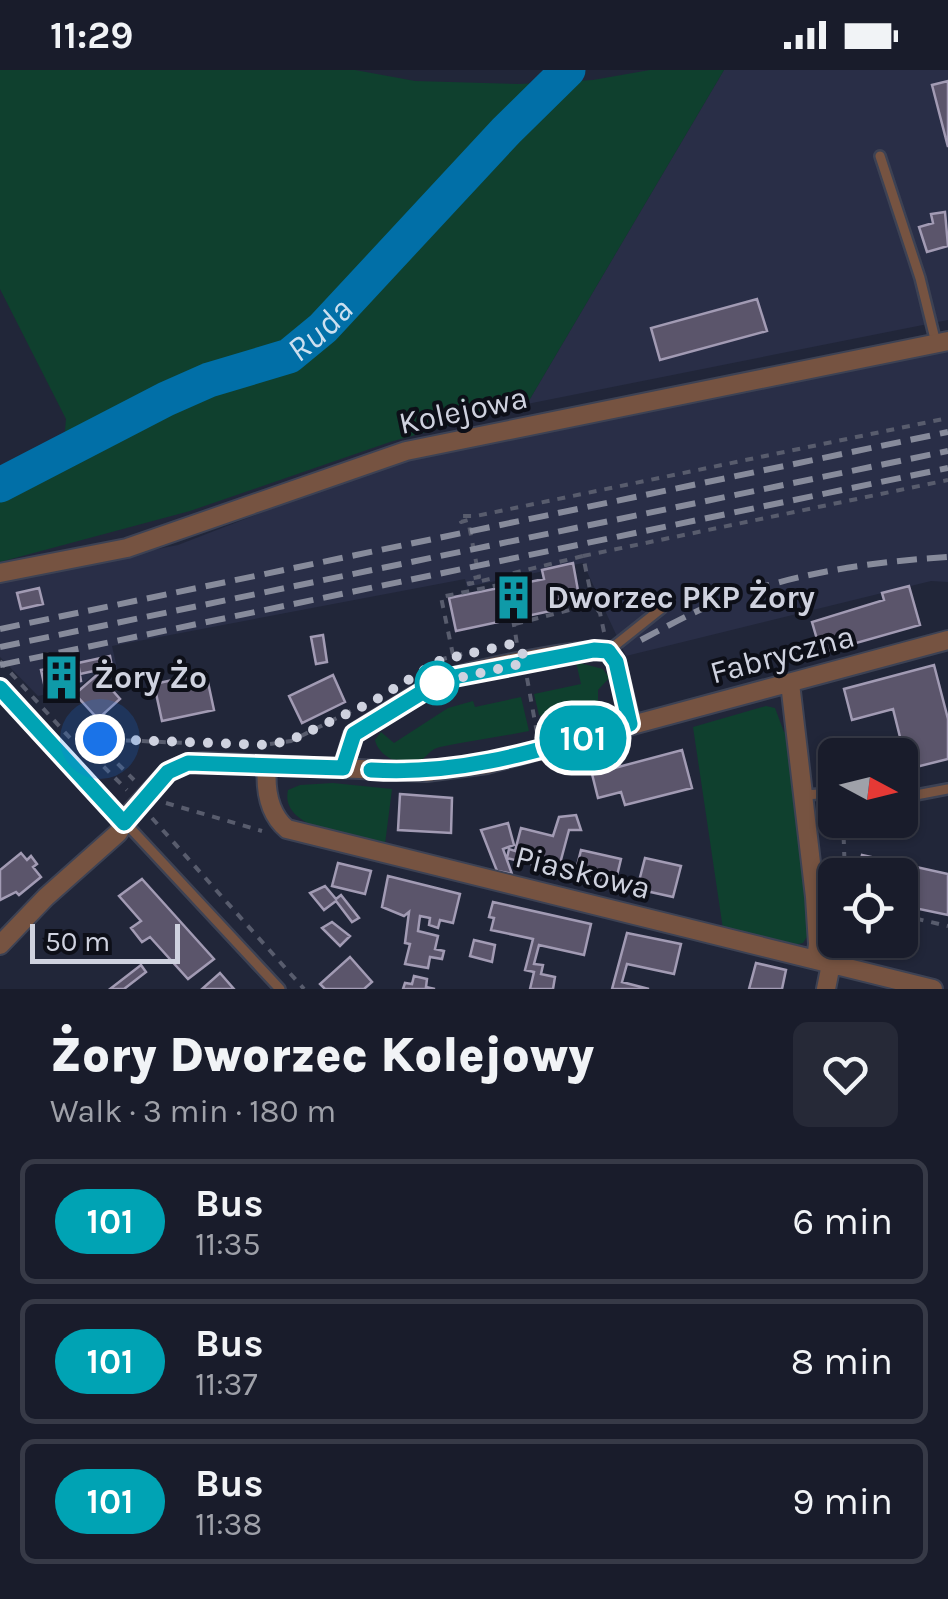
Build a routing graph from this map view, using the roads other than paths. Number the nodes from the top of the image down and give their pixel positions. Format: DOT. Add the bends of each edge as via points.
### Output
graph roads {
  1 [pos="880,156"];
  2 [pos="942,342"];
  3 [pos="0,573"];
  4 [pos="662,608"];
  5 [pos="948,640"];
  6 [pos="608,651"];
  7 [pos="790,683"];
  8 [pos="0,688"];
  9 [pos="630,724"];
  10 [pos="267,765"];
  11 [pos="343,768"];
  12 [pos="948,789"];
  13 [pos="804,795"];
  14 [pos="818,795"];
  15 [pos="918,795"];
  16 [pos="124,823"];
  17 [pos="0,945"];
  18 [pos="824,962"];
  19 [pos="280,989"];
  20 [pos="826,989"];
  21 [pos="934,989"];
  1 -- 2 [label="lane"];
  2 -- 3 [label="street, Kolejowa" via="406,451 127,548"];
  4 -- 6 [label="lane"];
  5 -- 7 [label="street, Fabryczna"];
  6 -- 9 [label="street"];
  6 -- 11 [label="street" via="517,651 434,685 354,734"];
  7 -- 9 [label="street, Fabryczna"];
  7 -- 13 [label="street"];
  8 -- 16 [label="lane"];
  9 -- 11 [label="street, Fabryczna" via="455,769"];
  10 -- 11 [label="street, Fabryczna"];
  10 -- 16 [label="street, Fabryczna" via="176,766"];
  10 -- 18 [label="street, Piaskowa" via="274,818 287,828"];
  12 -- 15 [label="lane"];
  13 -- 14 [label="lane"];
  13 -- 18 [label="street"];
  16 -- 17 [label="street, Fabryczna"];
  16 -- 19 [label="lane"];
  18 -- 20 [label="street"];
  18 -- 21 [label="street, Piaskowa"];
}
